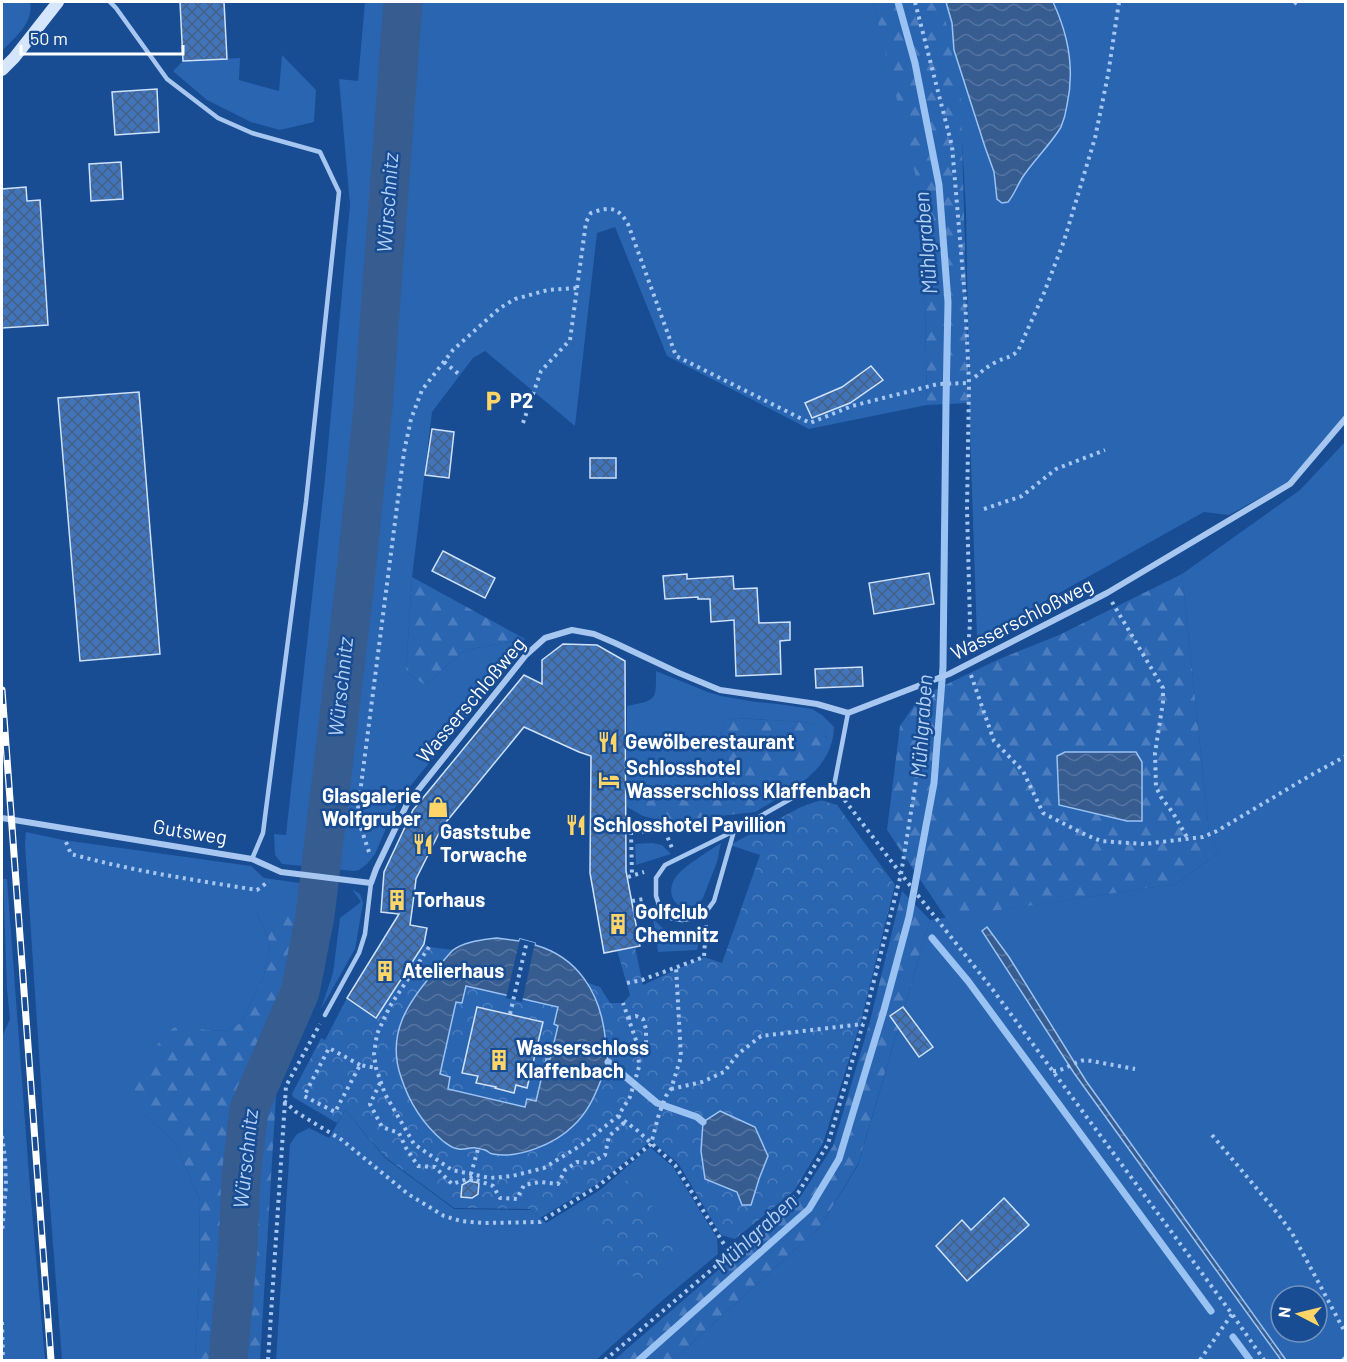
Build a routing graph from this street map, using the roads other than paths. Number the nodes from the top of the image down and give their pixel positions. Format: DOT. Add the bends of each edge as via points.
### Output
graph roads {
  1 [pos="58,2"];
  2 [pos="110,2"];
  3 [pos="2,70"];
  4 [pos="1346,418"];
  5 [pos="848,713"];
  6 [pos="2,818"];
  7 [pos="735,831"];
  8 [pos="252,859"];
  9 [pos="371,883"];
  10 [pos="325,1015"];
  1 -- 3 [label="main road"];
  2 -- 8 [label="lane" via="167,79 218,118 252,133 320,152 339,192 306,502 263,833"];
  4 -- 5 [label="street, Wasserschloßweg" via="1290,484 1107,593 949,674"];
  5 -- 7 [label="lane" via="834,786 802,792"];
  5 -- 9 [label="street, Wasserschloßweg" via="817,704 720,690 594,634 572,630 545,638 526,655 407,804"];
  6 -- 8 [label="street, Gutsweg"];
  7 -- 7 [label="lane" via="714,902 695,918 670,918 660,908 656,878 665,866"];
  8 -- 9 [label="street, Gutsweg" via="281,872"];
  9 -- 10 [label="lane" via="359,953"];
}
